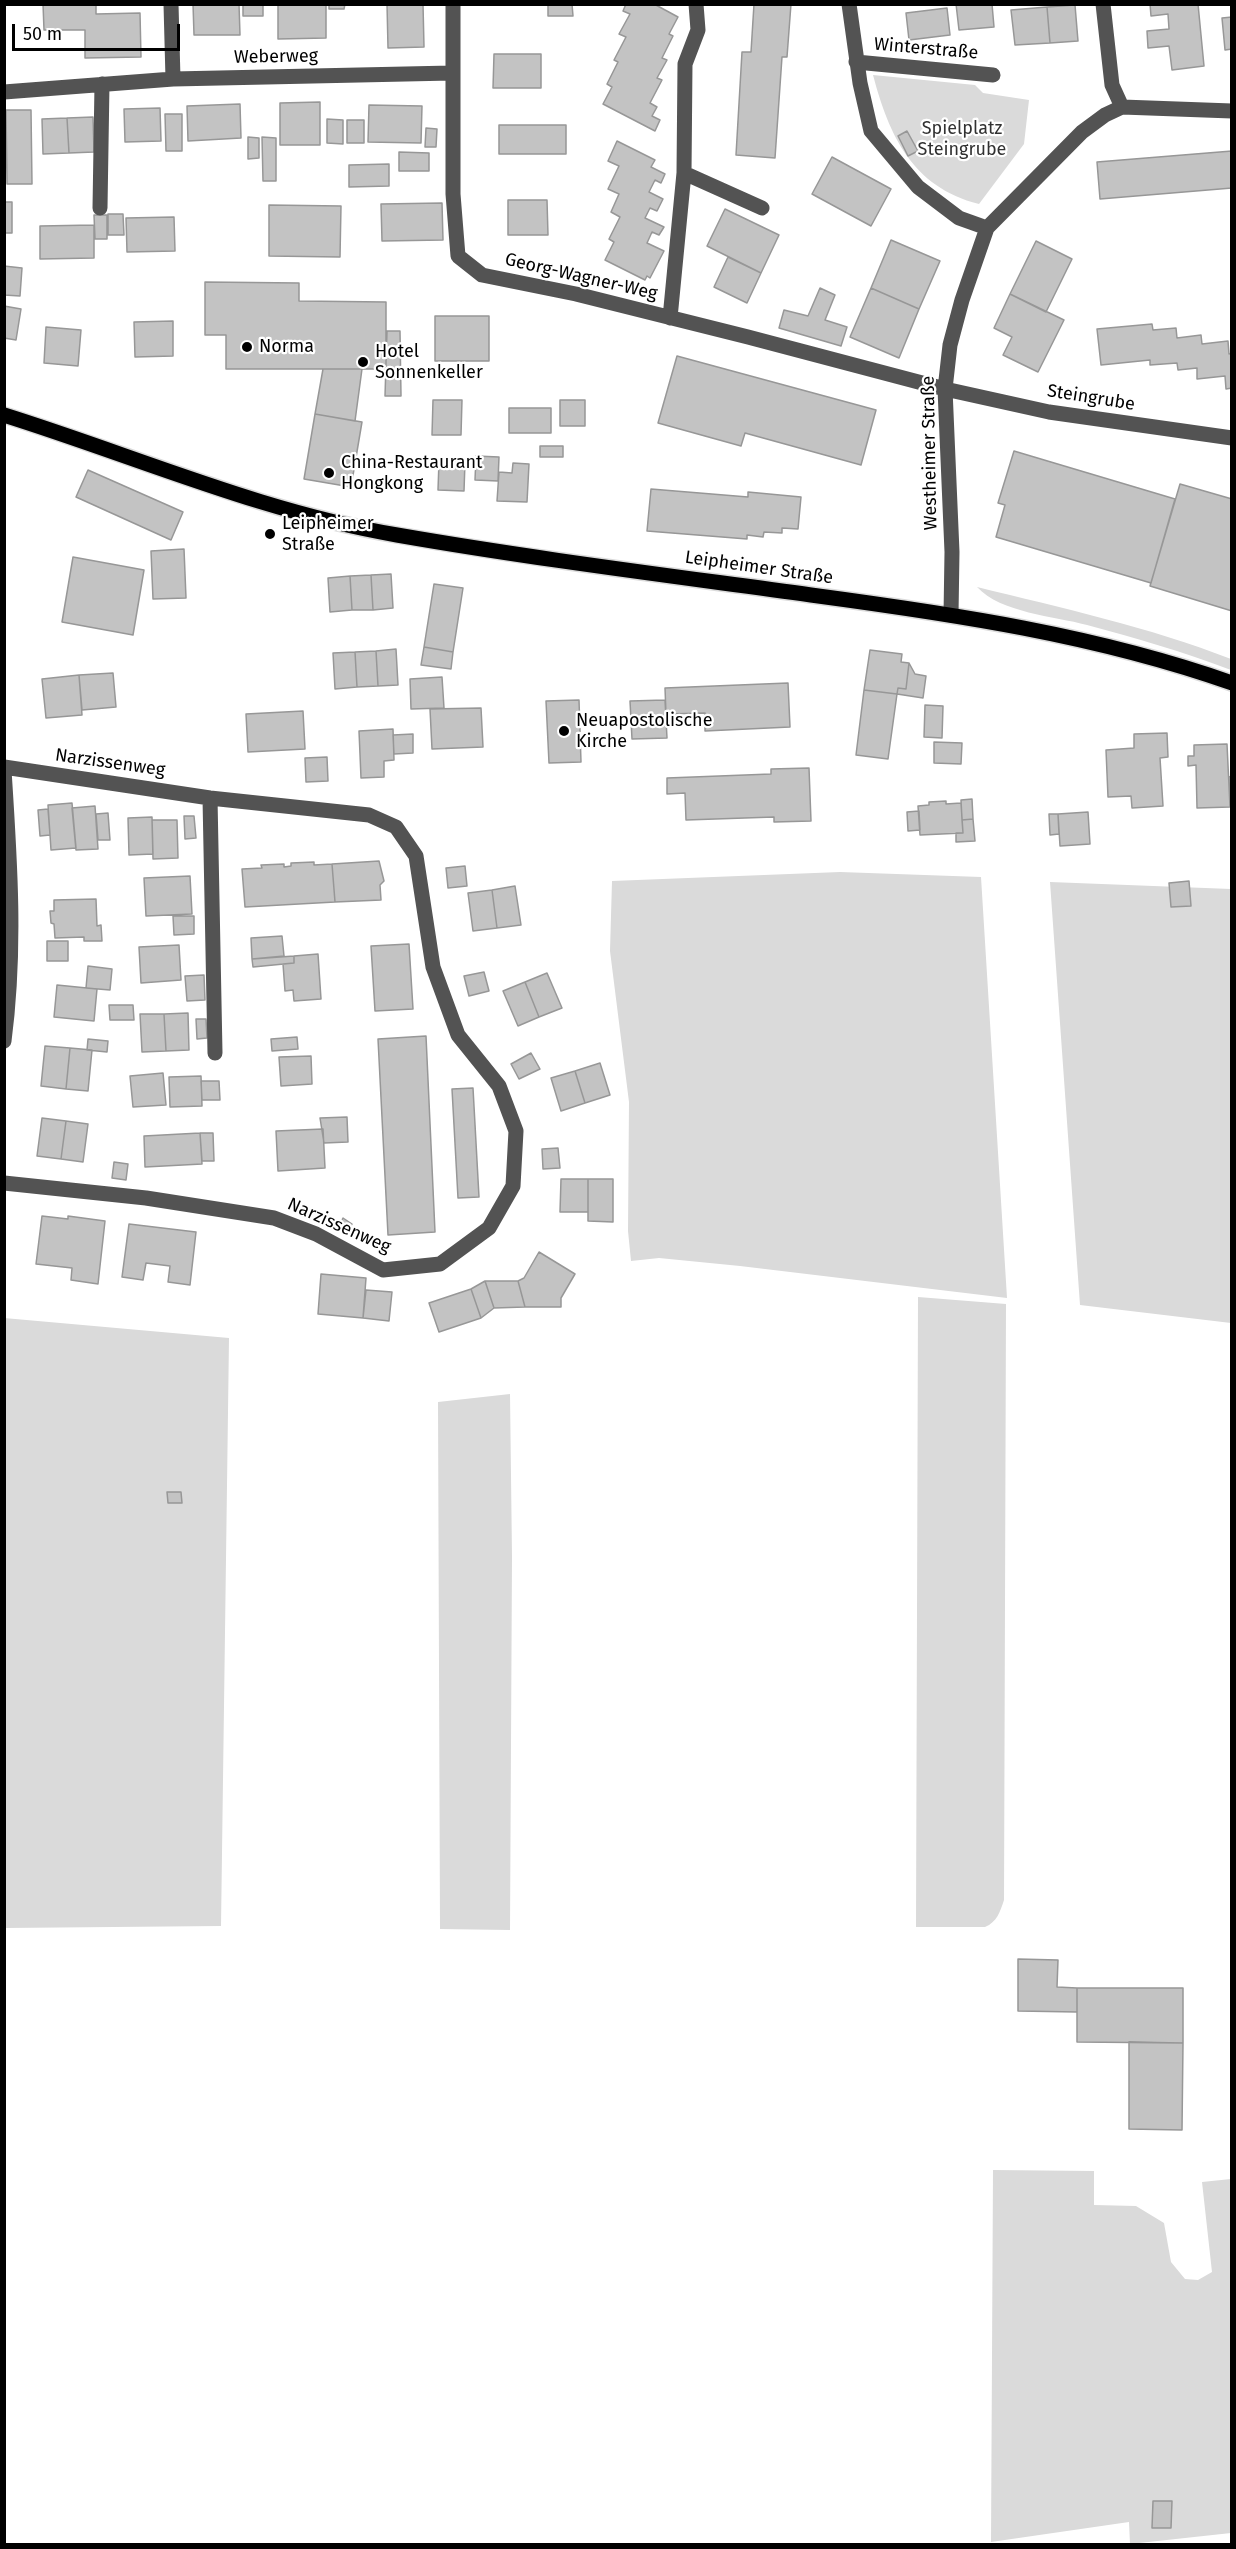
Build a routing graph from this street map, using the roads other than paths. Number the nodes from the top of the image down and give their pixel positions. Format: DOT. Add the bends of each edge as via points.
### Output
graph roads {
  1 [pos="171,4"];
  2 [pos="453,4"];
  3 [pos="696,4"];
  4 [pos="849,4"];
  5 [pos="1103,4"];
  6 [pos="856,62"];
  7 [pos="452,73"];
  8 [pos="993,75"];
  9 [pos="173,79"];
  10 [pos="102,84"];
  11 [pos="4,92"];
  12 [pos="1122,107"];
  13 [pos="1232,111"];
  14 [pos="684,173"];
  15 [pos="100,208"];
  16 [pos="762,208"];
  17 [pos="987,228"];
  18 [pos="670,318"];
  19 [pos="945,389"];
  20 [pos="4,415"];
  21 [pos="1232,438"];
  22 [pos="951,615"];
  23 [pos="1232,683"];
  24 [pos="4,769"];
  25 [pos="210,798"];
  26 [pos="4,1041"];
  27 [pos="215,1053"];
  28 [pos="4,1183"];
  1 -- 9 [label="street"];
  2 -- 7 [label="street, Georg-Wagner-Weg"];
  3 -- 14 [label="street" via="698,30 686,64"];
  4 -- 6 [label="street, Winterstraße"];
  5 -- 12 [label="street" via="1112,85"];
  6 -- 8 [label="street, Winterstraße"];
  6 -- 17 [label="street, Winterstraße" via="871,131 918,187 959,218"];
  7 -- 9 [label="street, Weberweg"];
  7 -- 18 [label="street, Georg-Wagner-Weg" via="458,256 482,275"];
  9 -- 10 [label="street, Weberweg"];
  10 -- 11 [label="street, Weberweg"];
  10 -- 15 [label="street"];
  12 -- 13 [label="street"];
  12 -- 17 [label="street, Westheimer Straße" via="1082,132"];
  14 -- 16 [label="street"];
  14 -- 18 [label="street"];
  17 -- 19 [label="street, Westheimer Straße" via="950,345"];
  18 -- 19 [label="street, Georg-Wagner-Weg"];
  19 -- 21 [label="street, Steingrube" via="1049,412"];
  19 -- 22 [label="street, Westheimer Straße"];
  20 -- 22 [label="main road, Leipheimer Straße" via="257,502 348,526"];
  22 -- 23 [label="main road, Leipheimer Straße" via="1073,637"];
  24 -- 25 [label="street, Narzissenweg"];
  24 -- 26 [label="street" via="12,909 12,974"];
  25 -- 27 [label="street"];
  25 -- 28 [label="street, Narzissenweg" via="369,814 396,826 416,856 433,967 458,1035 499,1086 516,1131 513,1186 489,1228 440,1264 383,1270 318,1235 274,1218 146,1197"];
}
